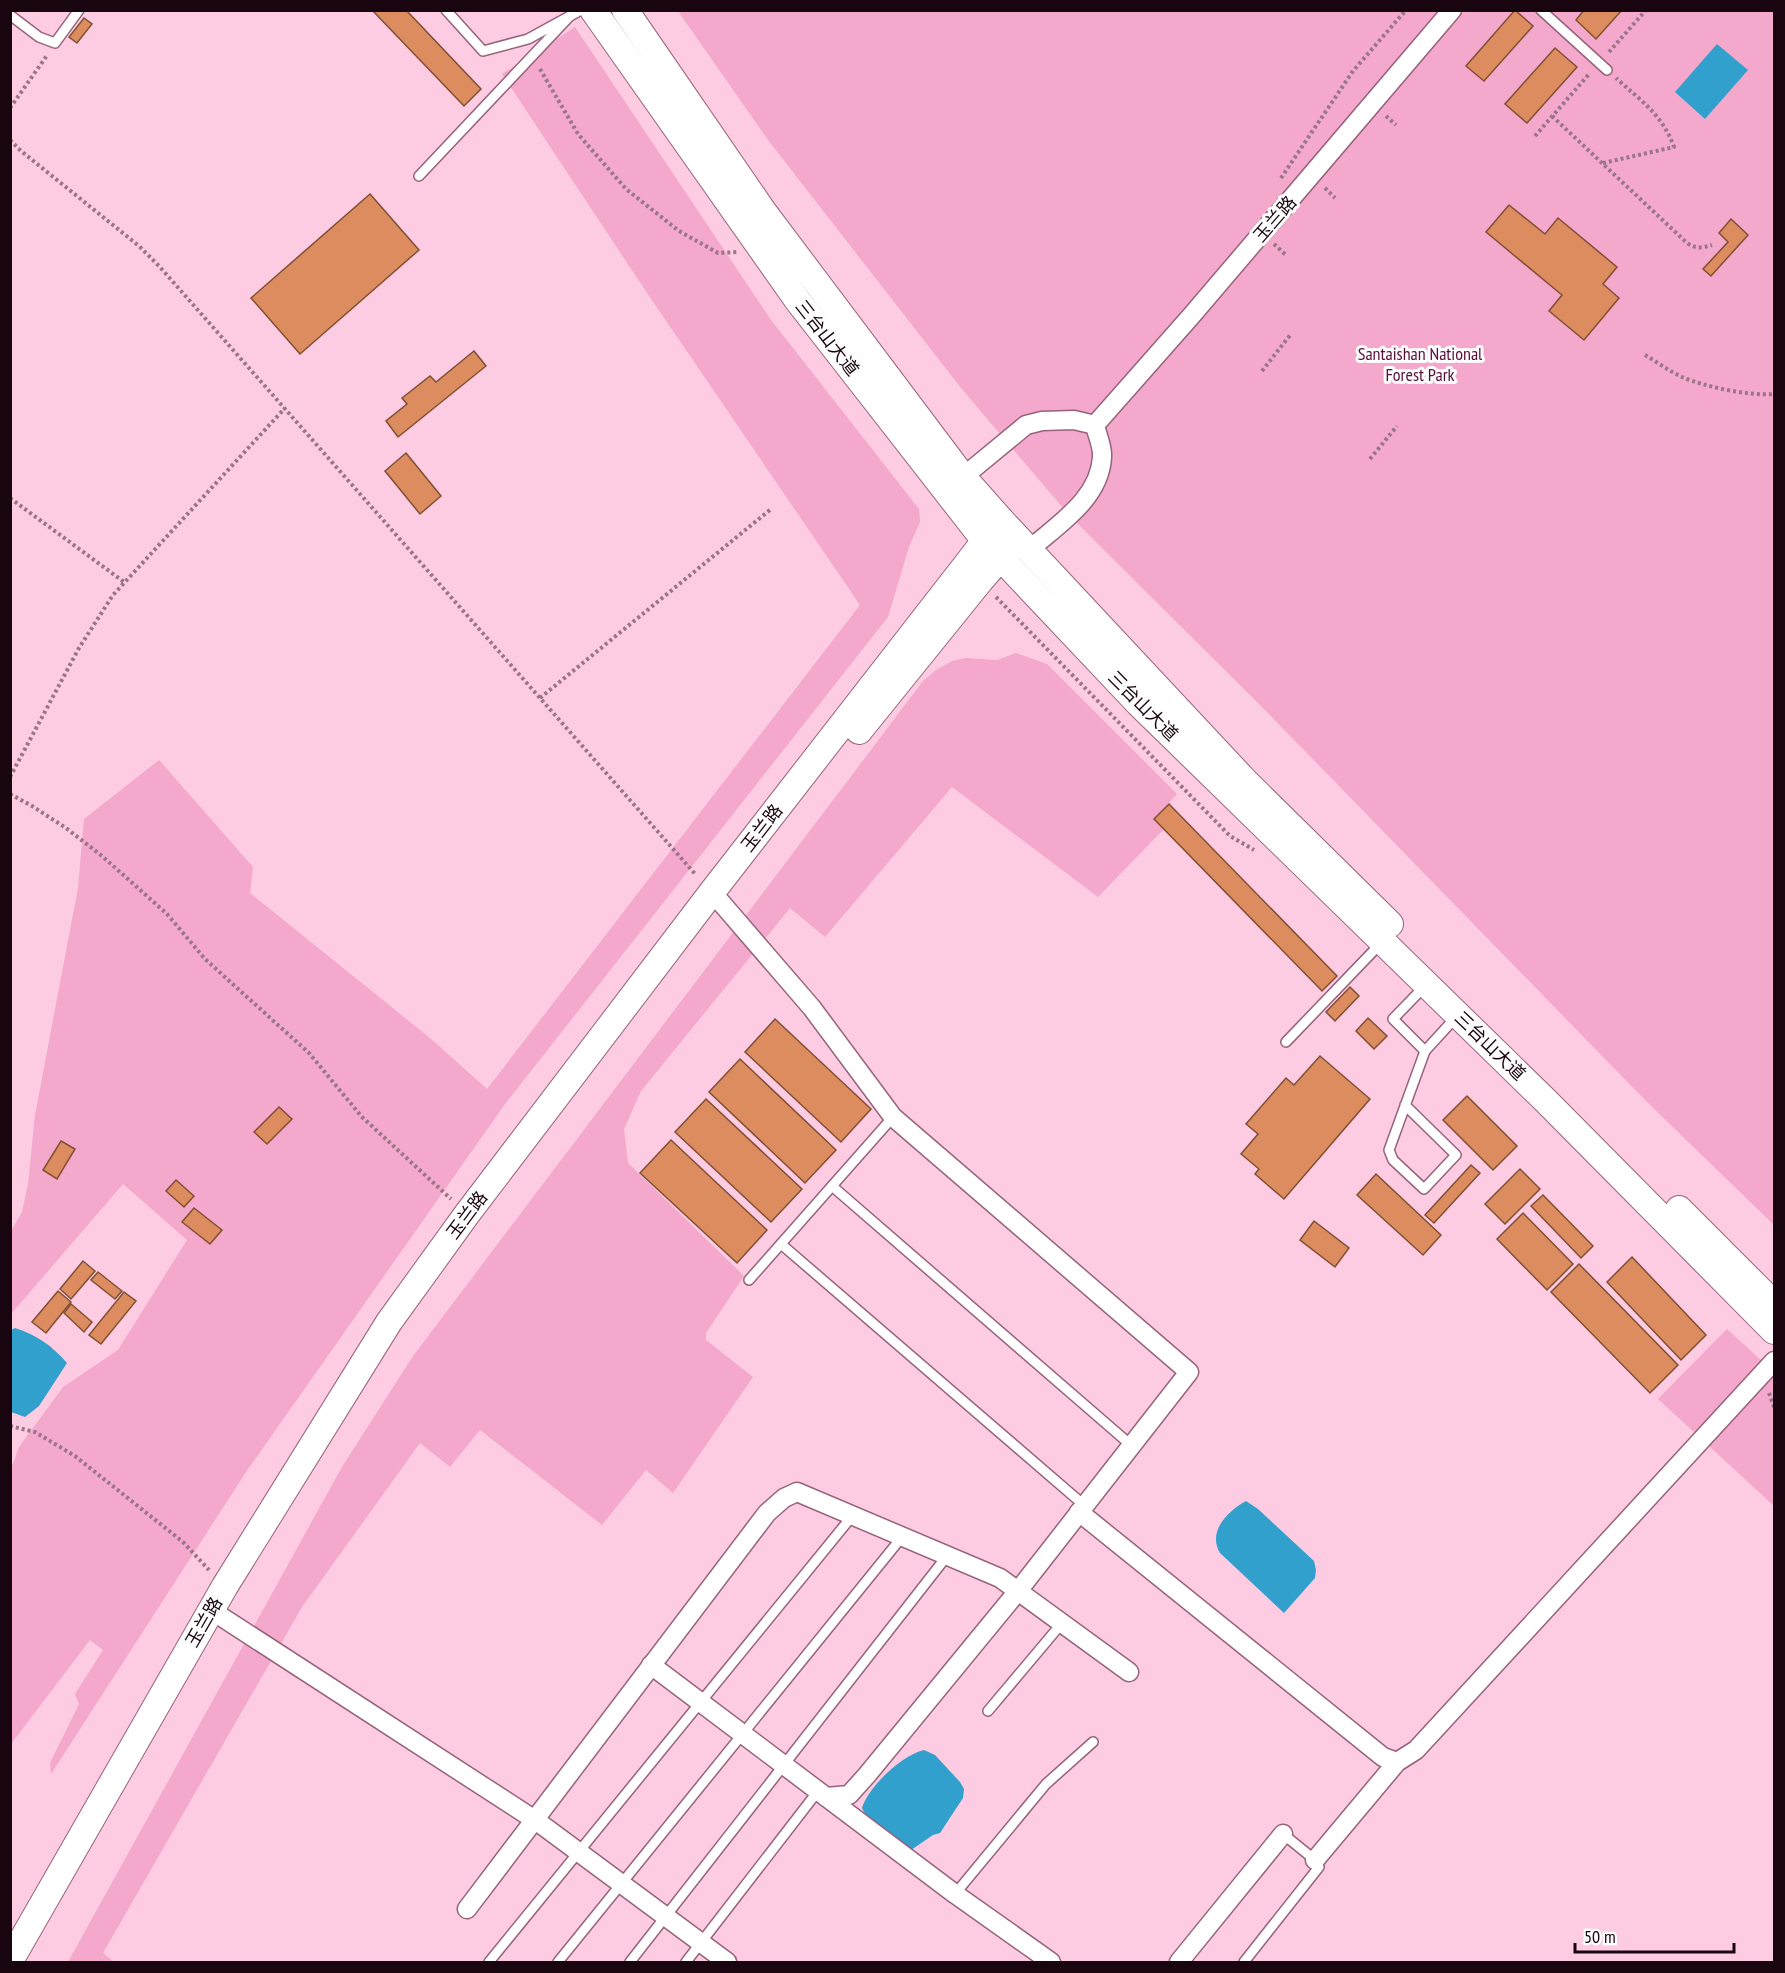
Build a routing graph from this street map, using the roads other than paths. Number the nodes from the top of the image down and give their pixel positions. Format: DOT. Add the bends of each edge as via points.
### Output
graph roads {
  1 [pos="79,10"];
  2 [pos="446,10"];
  3 [pos="582,10"];
  4 [pos="625,10"];
  5 [pos="1452,10"];
  6 [pos="1541,10"];
  7 [pos="581,14"];
  8 [pos="10,15"];
  9 [pos="1607,70"];
  10 [pos="419,176"];
  11 [pos="1095,425"];
  12 [pos="963,477"];
  13 [pos="1001,520"];
  14 [pos="1025,546"];
  15 [pos="993,549"];
  16 [pos="717,898"];
  17 [pos="1388,934"];
  18 [pos="1427,984"];
  19 [pos="1458,1015"];
  20 [pos="1286,1042"];
  21 [pos="1425,1051"];
  22 [pos="1405,1105"];
  23 [pos="893,1117"];
  24 [pos="832,1186"];
  25 [pos="781,1244"];
  26 [pos="750,1280"];
  27 [pos="1774,1304"];
  28 [pos="1774,1331"];
  29 [pos="1774,1361"];
  30 [pos="1132,1446"];
  31 [pos="1082,1509"];
  32 [pos="853,1515"];
  33 [pos="902,1537"];
  34 [pos="947,1556"];
  35 [pos="1018,1591"];
  36 [pos="217,1614"];
  37 [pos="1062,1623"];
  38 [pos="651,1665"];
  39 [pos="1129,1672"];
  40 [pos="700,1702"];
  41 [pos="988,1712"];
  42 [pos="743,1734"];
  43 [pos="1093,1742"];
  44 [pos="1397,1761"];
  45 [pos="784,1765"];
  46 [pos="822,1794"];
  47 [pos="535,1820"];
  48 [pos="1283,1834"];
  49 [pos="579,1852"];
  50 [pos="1316,1860"];
  51 [pos="622,1884"];
  52 [pos="955,1894"];
  53 [pos="467,1909"];
  54 [pos="666,1916"];
  55 [pos="701,1943"];
  56 [pos="10,1961"];
  57 [pos="28,1962"];
  58 [pos="489,1962"];
  59 [pos="558,1962"];
  60 [pos="630,1962"];
  61 [pos="686,1962"];
  62 [pos="728,1962"];
  63 [pos="1051,1962"];
  64 [pos="1179,1962"];
  65 [pos="1244,1962"];
  1 -- 8 [label="lane" via="55,43 39,37"];
  2 -- 7 [label="lane" via="483,51 528,39"];
  3 -- 7 [label="lane"];
  4 -- 12 [label="main road, 三台山大道" via="763,211"];
  5 -- 11 [label="street, 玉兰路"];
  6 -- 9 [label="lane"];
  7 -- 10 [label="lane"];
  7 -- 15 [label="main road, 三台山大道" via="798,301"];
  11 -- 12 [label="street" via="1074,420 1026,425"];
  11 -- 14 [label="street, 玉兰路" via="1103,456 1097,478 1083,503"];
  12 -- 13 [label="main road, 三台山大道"];
  13 -- 14 [label="main road, 三台山大道"];
  13 -- 15 [label="main road, 玉兰路"];
  14 -- 15 [label="main road, 玉兰路"];
  14 -- 17 [label="main road, 三台山大道"];
  15 -- 16 [label="main road, 玉兰路"];
  15 -- 17 [label="main road, 三台山大道" via="1139,704"];
  16 -- 23 [label="street" via="812,1008"];
  16 -- 36 [label="main road, 玉兰路" via="427,1295"];
  16 -- 36 [label="main road, 玉兰路" via="467,1214 396,1312 225,1586"];
  17 -- 18 [label="main road, 三台山大道"];
  17 -- 20 [label="lane"];
  17 -- 27 [label="main road, 三台山大道"];
  18 -- 19 [label="main road, 三台山大道"];
  18 -- 21 [label="lane" via="1393,1019"];
  19 -- 21 [label="lane"];
  19 -- 28 [label="main road, 三台山大道"];
  21 -- 22 [label="lane"];
  22 -- 22 [label="lane" via="1389,1150 1393,1160 1424,1190 1456,1155"];
  23 -- 24 [label="lane"];
  23 -- 30 [label="street" via="1189,1372"];
  24 -- 25 [label="lane"];
  24 -- 30 [label="lane"];
  25 -- 26 [label="lane"];
  25 -- 31 [label="lane"];
  29 -- 44 [label="street" via="1416,1750"];
  30 -- 31 [label="street"];
  31 -- 35 [label="street"];
  31 -- 44 [label="street" via="1383,1757"];
  32 -- 33 [label="street"];
  32 -- 38 [label="street" via="797,1492 784,1498 766,1513"];
  32 -- 40 [label="lane"];
  33 -- 34 [label="street"];
  33 -- 42 [label="lane"];
  34 -- 35 [label="street" via="1000,1578"];
  34 -- 45 [label="lane"];
  35 -- 37 [label="street"];
  35 -- 46 [label="street" via="849,1795"];
  36 -- 47 [label="street"];
  36 -- 56 [label="main road, 玉兰路"];
  36 -- 57 [label="main road, 玉兰路"];
  37 -- 39 [label="street"];
  37 -- 41 [label="lane"];
  38 -- 40 [label="street"];
  38 -- 47 [label="street"];
  40 -- 42 [label="street"];
  40 -- 49 [label="lane"];
  42 -- 45 [label="street"];
  42 -- 51 [label="lane"];
  43 -- 52 [label="lane" via="1046,1784"];
  44 -- 50 [label="street"];
  45 -- 46 [label="street"];
  45 -- 54 [label="lane"];
  46 -- 52 [label="street"];
  46 -- 55 [label="lane"];
  47 -- 49 [label="street"];
  47 -- 53 [label="street"];
  48 -- 50 [label="lane"];
  48 -- 64 [label="street"];
  49 -- 51 [label="street"];
  49 -- 58 [label="lane"];
  50 -- 65 [label="lane" via="1318,1867"];
  51 -- 54 [label="street"];
  51 -- 59 [label="lane"];
  52 -- 63 [label="street"];
  54 -- 55 [label="street"];
  54 -- 60 [label="lane"];
  55 -- 61 [label="lane"];
  55 -- 62 [label="street"];
}
